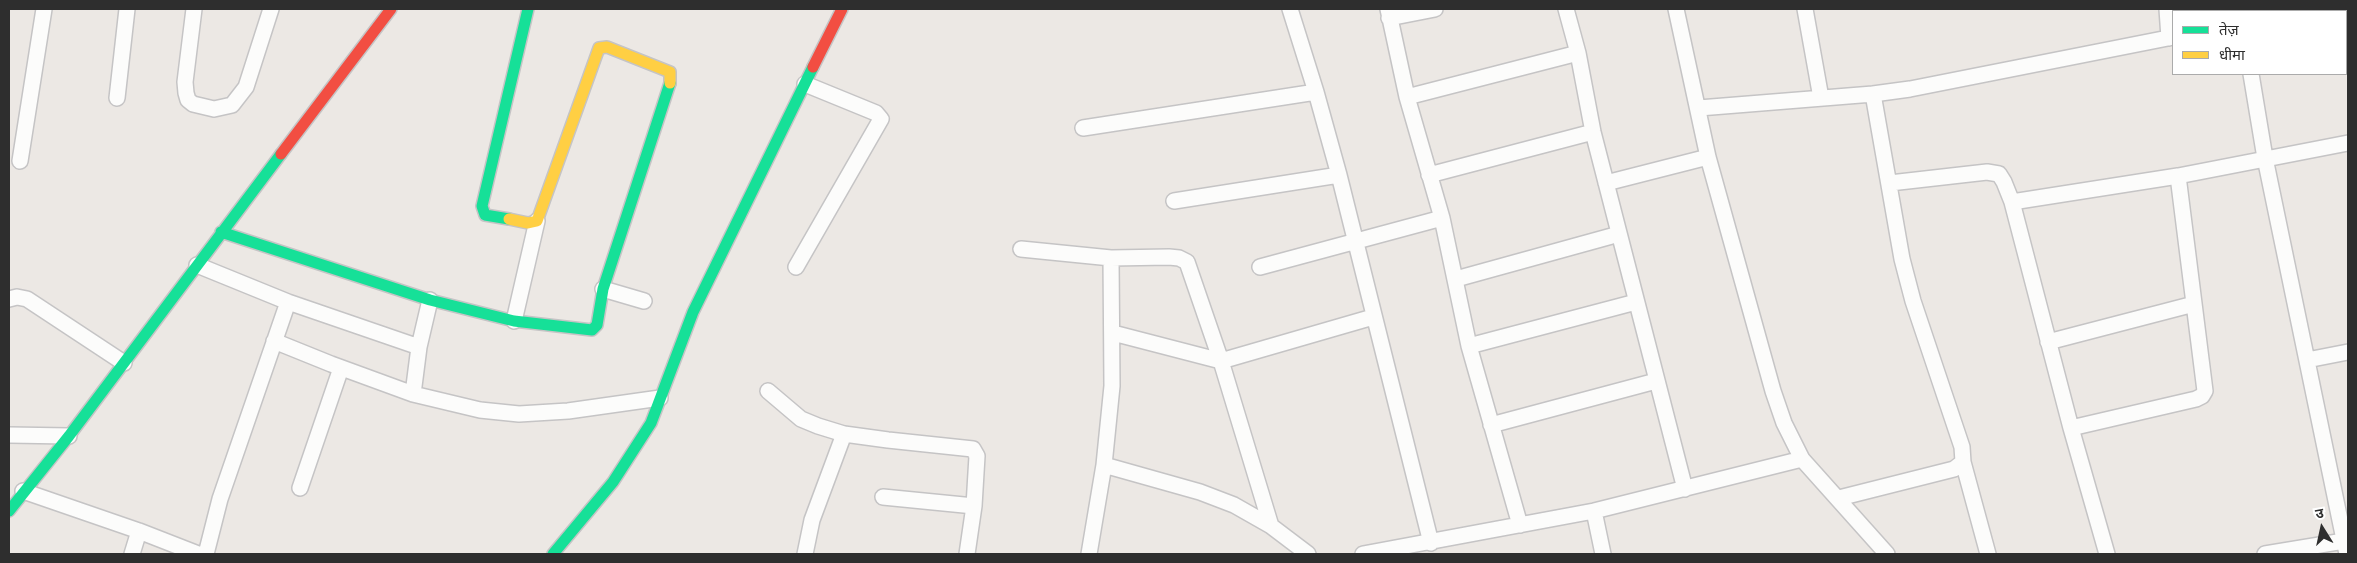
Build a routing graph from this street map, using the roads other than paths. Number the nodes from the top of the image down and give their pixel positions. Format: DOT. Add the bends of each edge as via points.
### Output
graph roads {
  1 [pos="44,9"];
  2 [pos="127,9"];
  3 [pos="194,9"];
  4 [pos="271,9"];
  5 [pos="391,9"];
  6 [pos="528,9"];
  7 [pos="842,9"];
  8 [pos="1290,9"];
  9 [pos="1435,9"];
  10 [pos="1566,9"];
  11 [pos="1676,9"];
  12 [pos="1805,9"];
  13 [pos="2167,9"];
  14 [pos="1388,13"];
  15 [pos="2171,38"];
  16 [pos="1578,53"];
  17 [pos="2251,75"];
  18 [pos="805,84"];
  19 [pos="1316,92"];
  20 [pos="1873,94"];
  21 [pos="1408,97"];
  22 [pos="117,98"];
  23 [pos="1821,98"];
  24 [pos="1699,108"];
  25 [pos="1083,128"];
  26 [pos="1593,132"];
  27 [pos="2348,143"];
  28 [pos="1708,157"];
  29 [pos="2265,158"];
  30 [pos="20,161"];
  31 [pos="1338,175"];
  32 [pos="1429,175"];
  33 [pos="2178,176"];
  34 [pos="1606,183"];
  35 [pos="1890,183"];
  36 [pos="1174,201"];
  37 [pos="2012,202"];
  38 [pos="1442,218"];
  39 [pos="537,221"];
  40 [pos="222,232"];
  41 [pos="1620,234"];
  42 [pos="1355,241"];
  43 [pos="1021,249"];
  44 [pos="1111,258"];
  45 [pos="197,265"];
  46 [pos="796,267"];
  47 [pos="1260,267"];
  48 [pos="1456,279"];
  49 [pos="604,289"];
  50 [pos="9,299"];
  51 [pos="430,300"];
  52 [pos="644,301"];
  53 [pos="288,302"];
  54 [pos="1636,302"];
  55 [pos="2194,304"];
  56 [pos="1373,317"];
  57 [pos="514,321"];
  58 [pos="1113,332"];
  59 [pos="274,340"];
  60 [pos="2048,342"];
  61 [pos="1469,346"];
  62 [pos="419,347"];
  63 [pos="2348,352"];
  64 [pos="2306,360"];
  65 [pos="1220,361"];
  66 [pos="124,363"];
  67 [pos="341,368"];
  68 [pos="1656,381"];
  69 [pos="768,391"];
  70 [pos="413,394"];
  71 [pos="660,398"];
  72 [pos="1491,424"];
  73 [pos="2070,428"];
  74 [pos="9,434"];
  75 [pos="844,434"];
  76 [pos="69,436"];
  77 [pos="1802,459"];
  78 [pos="1963,462"];
  79 [pos="1104,465"];
  80 [pos="300,488"];
  81 [pos="1685,489"];
  82 [pos="23,491"];
  83 [pos="883,497"];
  84 [pos="1839,498"];
  85 [pos="974,506"];
  86 [pos="9,510"];
  87 [pos="1594,511"];
  88 [pos="1520,525"];
  89 [pos="1271,526"];
  90 [pos="139,531"];
  91 [pos="1431,543"];
  92 [pos="2346,548"];
  93 [pos="132,554"];
  94 [pos="198,554"];
  95 [pos="206,554"];
  96 [pos="553,554"];
  97 [pos="805,554"];
  98 [pos="967,554"];
  99 [pos="1089,554"];
  100 [pos="1308,554"];
  101 [pos="1363,554"];
  102 [pos="1603,554"];
  103 [pos="1887,554"];
  104 [pos="1988,554"];
  105 [pos="2107,554"];
  106 [pos="2265,554"];
  1 -- 30 [label="street"];
  2 -- 22 [label="street"];
  3 -- 4 [label="street" via="186,93 193,104 214,109 232,105 246,87"];
  5 -- 40 [label="street"];
  6 -- 39 [label="street" via="482,212 490,217 528,223"];
  7 -- 18 [label="street"];
  8 -- 19 [label="street"];
  9 -- 14 [label="street"];
  10 -- 16 [label="street"];
  11 -- 24 [label="street"];
  12 -- 23 [label="street"];
  13 -- 15 [label="street"];
  14 -- 21 [label="street"];
  15 -- 20 [label="street"];
  16 -- 21 [label="street"];
  16 -- 26 [label="street"];
  17 -- 29 [label="street"];
  18 -- 46 [label="street" via="876,113 881,119"];
  18 -- 71 [label="street" via="693,312"];
  19 -- 25 [label="street"];
  19 -- 31 [label="street"];
  20 -- 23 [label="street"];
  20 -- 35 [label="street"];
  21 -- 32 [label="street"];
  23 -- 24 [label="street"];
  24 -- 28 [label="street"];
  26 -- 32 [label="street"];
  26 -- 34 [label="street"];
  27 -- 29 [label="street"];
  28 -- 34 [label="street"];
  28 -- 77 [label="street" via="1773,391"];
  29 -- 33 [label="street"];
  29 -- 64 [label="street"];
  31 -- 36 [label="street"];
  31 -- 42 [label="street"];
  32 -- 38 [label="street"];
  33 -- 37 [label="street"];
  33 -- 55 [label="street"];
  34 -- 41 [label="street"];
  35 -- 37 [label="street" via="1994,172 2004,182"];
  35 -- 78 [label="street" via="1902,259 1913,302 1962,447"];
  37 -- 60 [label="street"];
  38 -- 42 [label="street"];
  38 -- 48 [label="street"];
  39 -- 49 [label="street" via="600,48 607,47 669,70 671,80"];
  39 -- 57 [label="street"];
  40 -- 45 [label="street"];
  40 -- 51 [label="street"];
  41 -- 48 [label="street"];
  41 -- 54 [label="street"];
  42 -- 47 [label="street"];
  42 -- 56 [label="street"];
  43 -- 44 [label="street"];
  44 -- 58 [label="street"];
  44 -- 65 [label="street" via="1169,257 1187,262"];
  45 -- 53 [label="street"];
  45 -- 66 [label="street"];
  48 -- 61 [label="street"];
  49 -- 52 [label="street"];
  49 -- 57 [label="street" via="597,325 592,330"];
  50 -- 66 [label="street" via="27,300"];
  51 -- 57 [label="street"];
  51 -- 62 [label="street"];
  53 -- 59 [label="street"];
  53 -- 62 [label="street"];
  54 -- 61 [label="street"];
  54 -- 68 [label="street"];
  55 -- 60 [label="street"];
  55 -- 73 [label="street" via="2205,383 2202,396"];
  56 -- 65 [label="street"];
  56 -- 91 [label="street"];
  58 -- 65 [label="street"];
  58 -- 79 [label="street" via="1112,386"];
  59 -- 67 [label="street"];
  59 -- 95 [label="street" via="220,499"];
  60 -- 73 [label="street"];
  61 -- 72 [label="street"];
  62 -- 70 [label="street"];
  63 -- 64 [label="street"];
  64 -- 92 [label="street"];
  65 -- 89 [label="street"];
  66 -- 76 [label="street"];
  67 -- 70 [label="street"];
  67 -- 80 [label="street"];
  68 -- 72 [label="street"];
  68 -- 81 [label="street"];
  69 -- 75 [label="street" via="801,419"];
  70 -- 71 [label="street" via="480,410 519,414 568,411"];
  71 -- 96 [label="street" via="651,423 613,482"];
  72 -- 88 [label="street"];
  73 -- 105 [label="street"];
  74 -- 76 [label="street"];
  75 -- 85 [label="street" via="974,449 977,456"];
  75 -- 97 [label="street" via="812,520"];
  76 -- 82 [label="street"];
  77 -- 81 [label="street"];
  77 -- 84 [label="street"];
  78 -- 84 [label="street" via="1954,469"];
  78 -- 104 [label="street"];
  79 -- 89 [label="street" via="1200,492 1234,505"];
  79 -- 99 [label="street"];
  81 -- 87 [label="street"];
  82 -- 86 [label="street"];
  82 -- 90 [label="street"];
  83 -- 85 [label="street"];
  84 -- 103 [label="street"];
  85 -- 98 [label="street"];
  87 -- 88 [label="street"];
  87 -- 102 [label="street"];
  88 -- 91 [label="street"];
  89 -- 100 [label="street"];
  90 -- 93 [label="street"];
  90 -- 94 [label="street"];
  91 -- 101 [label="street"];
  92 -- 106 [label="street"];
}
